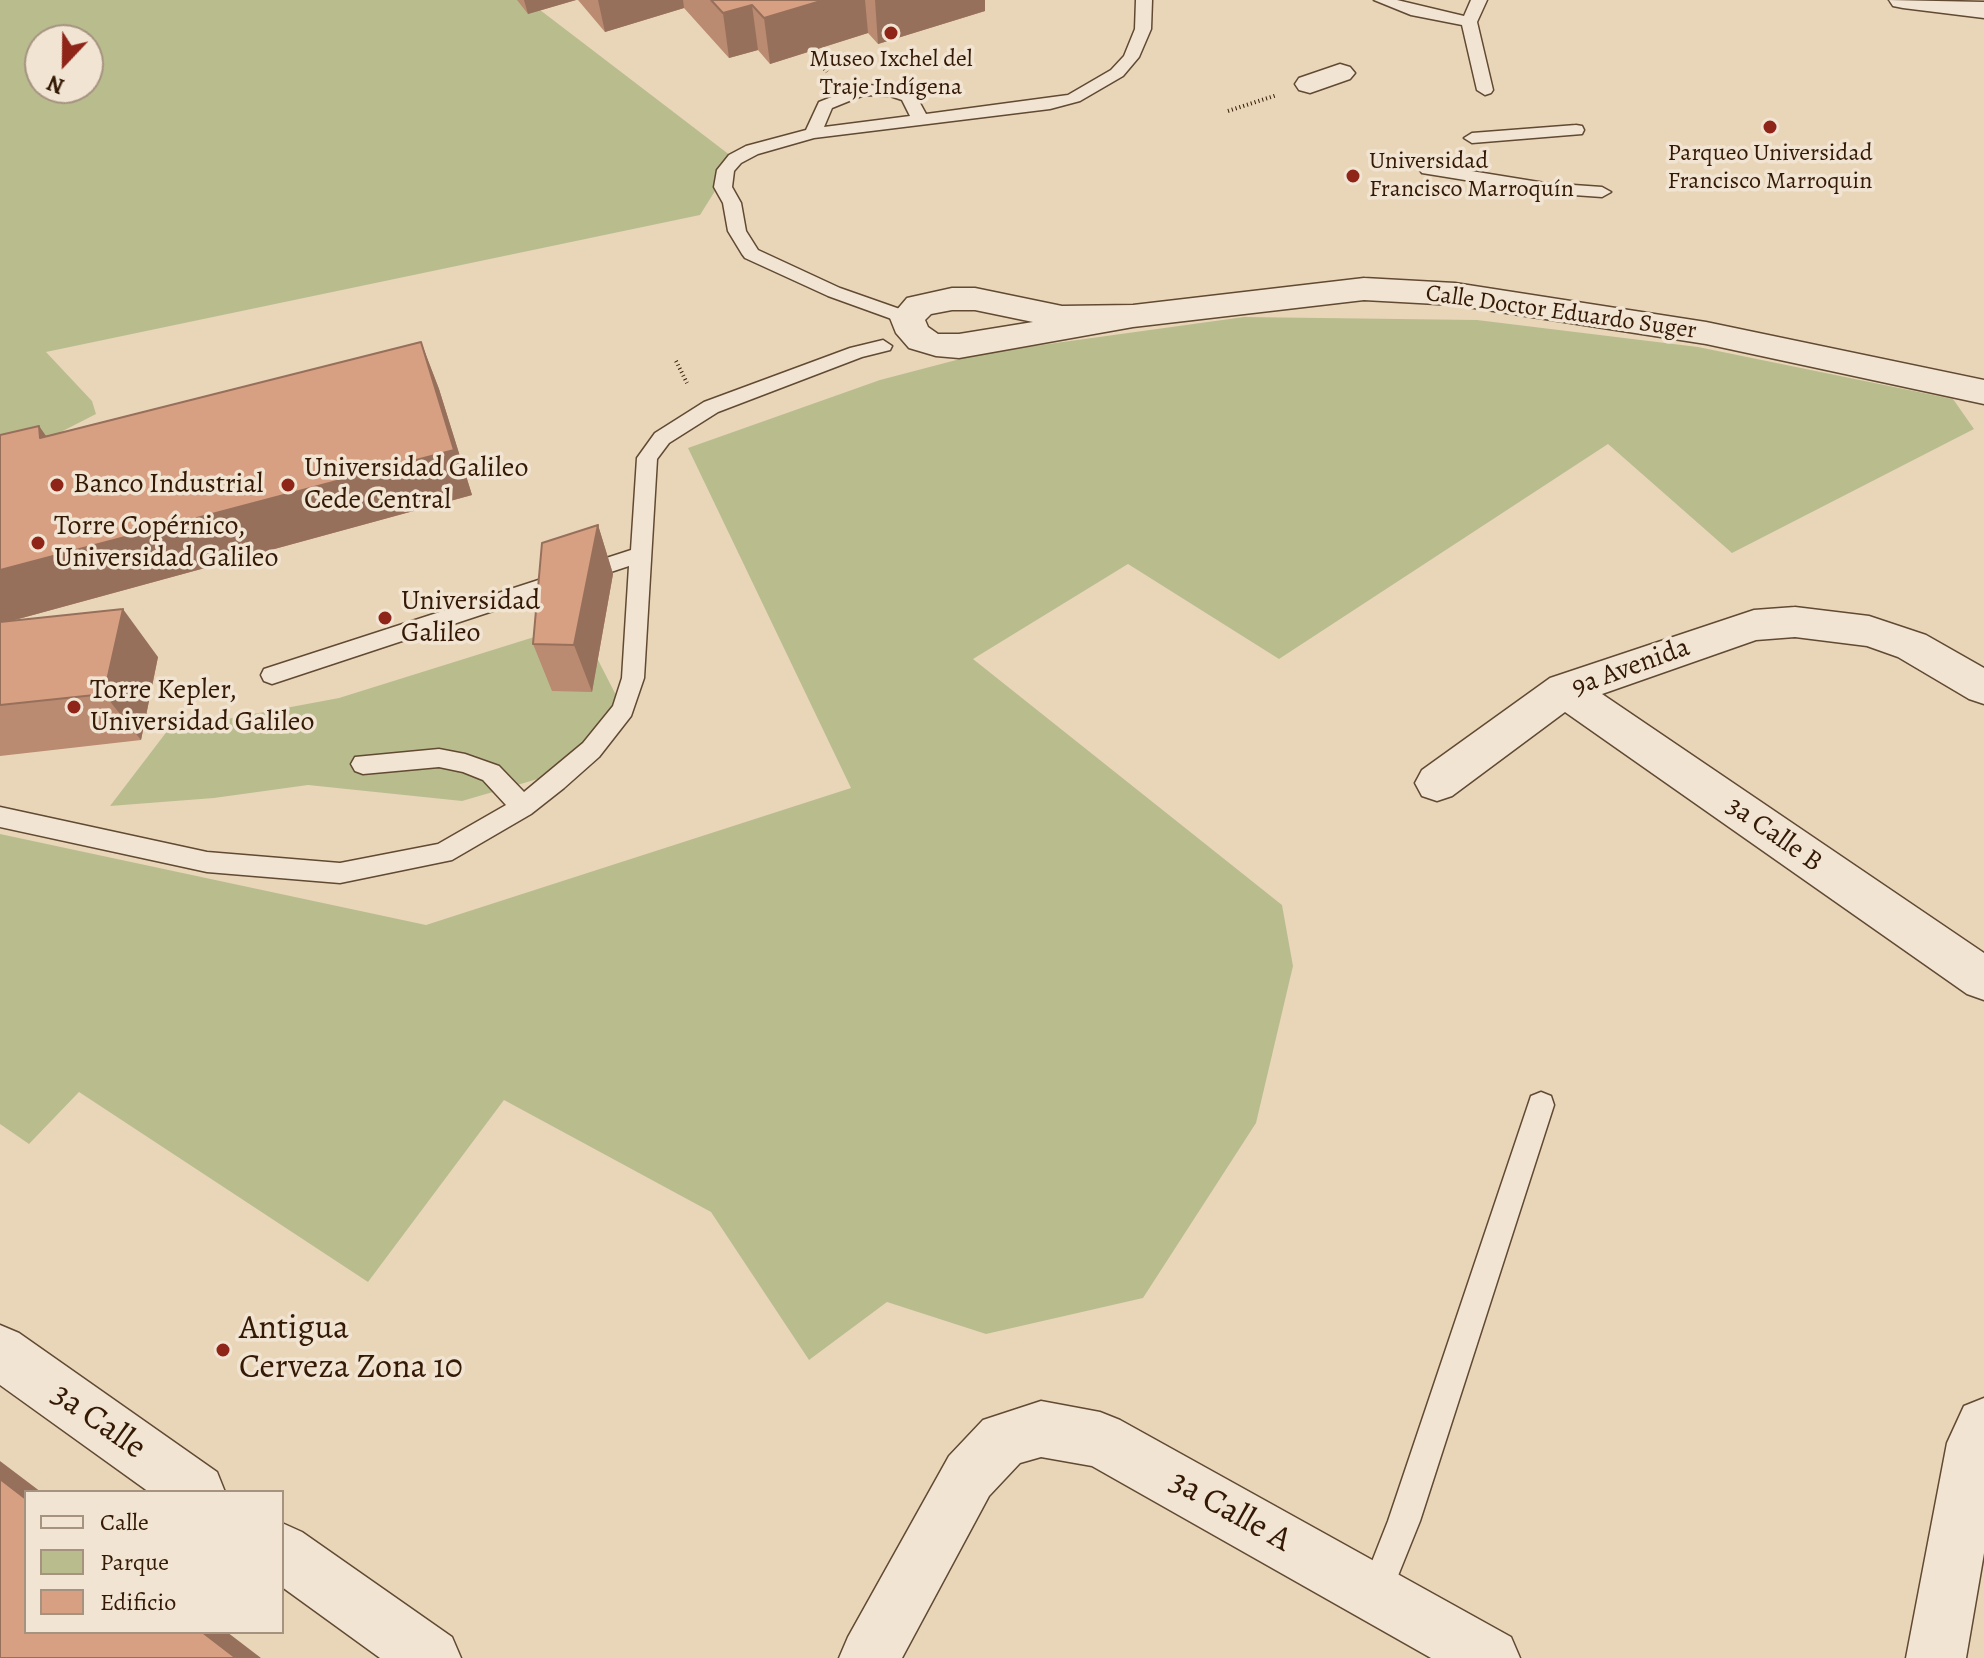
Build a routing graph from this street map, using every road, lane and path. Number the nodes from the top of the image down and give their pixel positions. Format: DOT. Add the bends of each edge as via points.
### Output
graph roads {
  1 [pos="1144,0"];
  2 [pos="1382,0"];
  3 [pos="1479,0"];
  4 [pos="1903,0"];
  5 [pos="1984,10"];
  6 [pos="1469,22"];
  7 [pos="1340,73"];
  8 [pos="1310,84"];
  9 [pos="1485,90"];
  10 [pos="1278,95"];
  11 [pos="1228,111"];
  12 [pos="920,119"];
  13 [pos="1576,130"];
  14 [pos="813,133"];
  15 [pos="1472,138"];
  16 [pos="1428,169"];
  17 [pos="1602,192"];
  18 [pos="1133,316"];
  19 [pos="907,318"];
  20 [pos="883,346"];
  21 [pos="1984,392"];
  22 [pos="642,554"];
  23 [pos="272,675"];
  24 [pos="1984,688"];
  25 [pos="1565,690"];
  26 [pos="363,764"];
  27 [pos="1437,783"];
  28 [pos="523,807"];
  29 [pos="0,817"];
  30 [pos="1984,979"];
  31 [pos="1541,1105"];
  32 [pos="0,1352"];
  33 [pos="1984,1426"];
  34 [pos="194,1490"];
  35 [pos="284,1553"];
  36 [pos="1376,1592"];
  37 [pos="431,1658"];
  38 [pos="869,1658"];
  39 [pos="1490,1658"];
  40 [pos="1936,1658"];
  1 -- 12 [label="lane" via="1143,29 1131,57 1093,89 1050,104"];
  2 -- 6 [label="lane"];
  3 -- 6 [label="lane"];
  4 -- 5 [label="street"];
  6 -- 9 [label="lane"];
  7 -- 8 [label="street"];
  10 -- 11 [label="path"];
  12 -- 14 [label="lane"];
  12 -- 14 [label="lane" via="909,97 862,90 825,105"];
  13 -- 15 [label="lane"];
  14 -- 19 [label="lane" via="752,150 726,170 723,187 737,231 751,254"];
  16 -- 17 [label="lane"];
  18 -- 19 [label="street, Calle Doctor Eduardo Suger" via="1062,317 952,299 928,302"];
  18 -- 19 [label="street, Calle Doctor Eduardo Suger" via="959,346 921,340"];
  18 -- 21 [label="street, Calle Doctor Eduardo Suger" via="1364,289 1455,294 1706,333"];
  20 -- 22 [label="lane" via="711,407 662,438 647,458"];
  22 -- 23 [label="lane"];
  22 -- 28 [label="lane" via="633,678 623,710 591,750"];
  24 -- 25 [label="street, 9a Avenida" via="1912,646 1869,631 1795,622 1754,625"];
  25 -- 27 [label="street, 9a Avenida"];
  25 -- 30 [label="street, 3a Calle B"];
  26 -- 28 [label="lane" via="439,758 465,763 491,773"];
  28 -- 29 [label="lane" via="443,853 340,873 207,862"];
  31 -- 36 [label="lane"];
  32 -- 34 [label="street, 3a Calle"];
  33 -- 40 [label="street" via="1975,1443"];
  35 -- 37 [label="street"];
  36 -- 38 [label="street, 3a Calle A" via="1100,1440 1041,1429 1003,1440 969,1476"];
  36 -- 39 [label="street, 3a Calle A"];
}
